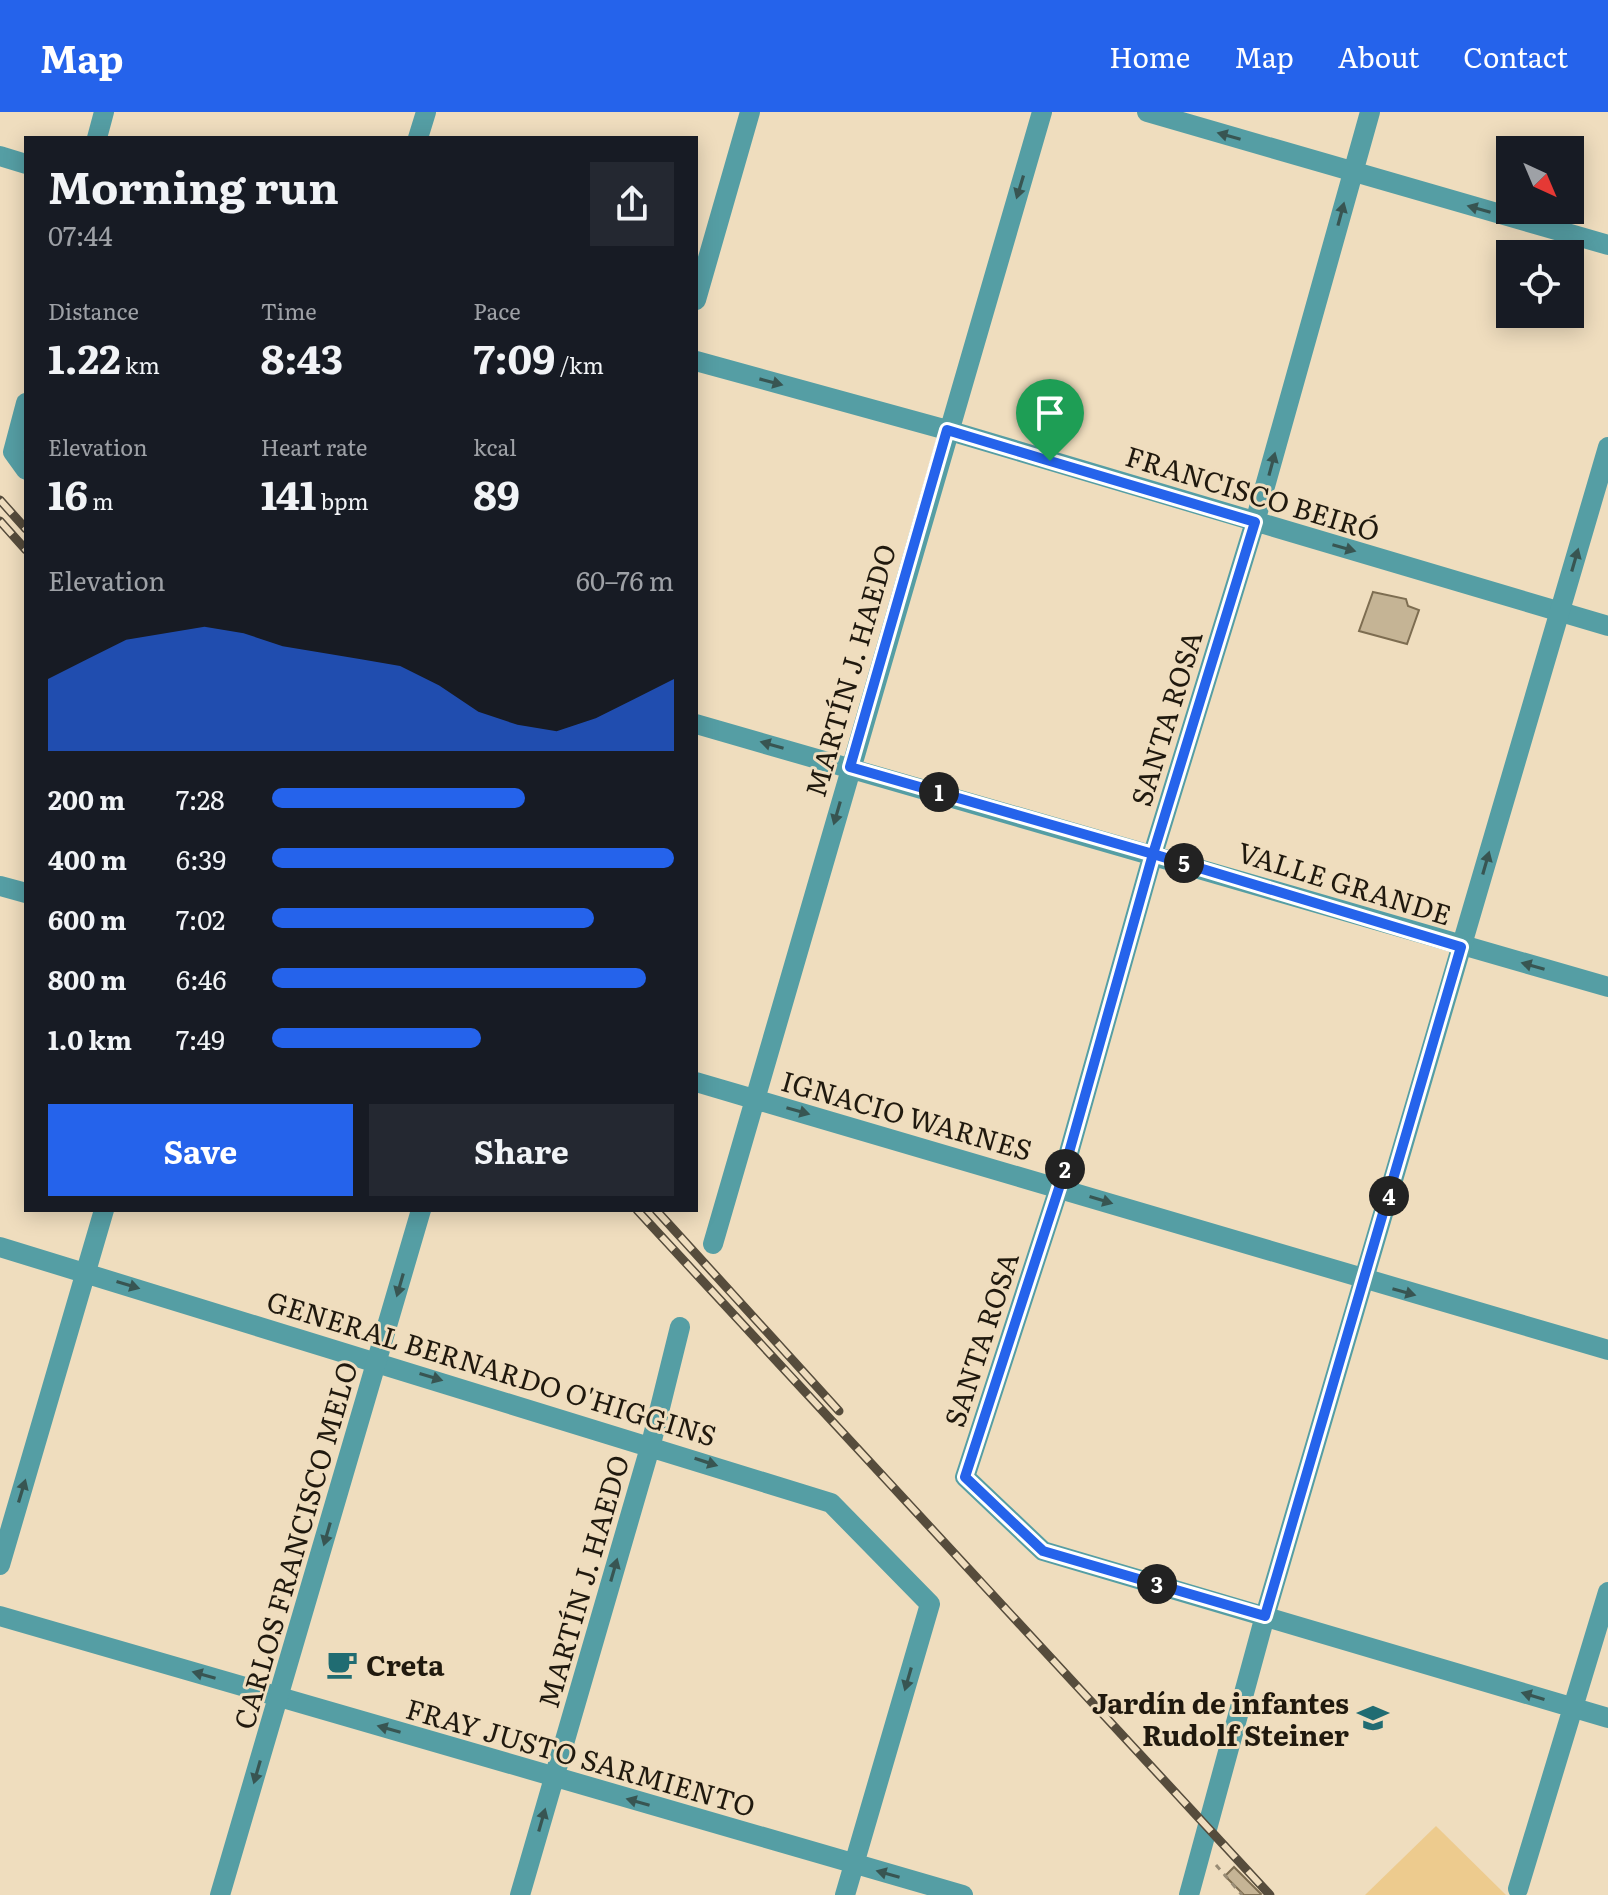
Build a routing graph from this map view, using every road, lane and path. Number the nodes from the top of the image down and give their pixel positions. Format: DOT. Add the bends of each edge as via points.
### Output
graph roads {
  1 [pos="104,112"];
  2 [pos="426,112"];
  3 [pos="750,112"];
  4 [pos="1042,112"];
  5 [pos="1147,112"];
  6 [pos="1370,112"];
  7 [pos="98,136"];
  8 [pos="419,136"];
  9 [pos="0,156"];
  10 [pos="24,163"];
  11 [pos="1352,173"];
  12 [pos="1608,245"];
  13 [pos="698,293"];
  14 [pos="698,362"];
  15 [pos="24,411"];
  16 [pos="947,430"];
  17 [pos="1608,447"];
  18 [pos="24,467"];
  19 [pos="1255,522"];
  20 [pos="1560,612"];
  21 [pos="1608,626"];
  22 [pos="698,725"];
  23 [pos="850,767"];
  24 [pos="1153,854"];
  25 [pos="0,886"];
  26 [pos="24,892"];
  27 [pos="1461,947"];
  28 [pos="1608,987"];
  29 [pos="698,1083"];
  30 [pos="755,1099"];
  31 [pos="1059,1188"];
  32 [pos="103,1212"];
  33 [pos="420,1212"];
  34 [pos="713,1244"];
  35 [pos="0,1247"];
  36 [pos="87,1273"];
  37 [pos="1365,1281"];
  38 [pos="680,1327"];
  39 [pos="1608,1350"];
  40 [pos="378,1361"];
  41 [pos="651,1444"];
  42 [pos="0,1565"];
  43 [pos="1608,1592"];
  44 [pos="0,1616"];
  45 [pos="1265,1616"];
  46 [pos="279,1697"];
  47 [pos="1574,1709"];
  48 [pos="1608,1718"];
  49 [pos="554,1777"];
  50 [pos="1202,1849"];
  51 [pos="854,1864"];
  52 [pos="1518,1889"];
  53 [pos="220,1895"];
  54 [pos="520,1895"];
  55 [pos="845,1895"];
  56 [pos="963,1895"];
  57 [pos="1189,1895"];
  58 [pos="1242,1895"];
  1 -- 7 [label="street"];
  2 -- 8 [label="street"];
  3 -- 13 [label="street"];
  4 -- 16 [label="street, MARTÍN J. HAEDO, one-way"];
  11 -- 5 [label="street, one-way"];
  6 -- 11 [label="street, SANTA ROSA"];
  9 -- 10 [label="street"];
  12 -- 11 [label="street, one-way"];
  19 -- 11 [label="street, SANTA ROSA, one-way"];
  14 -- 16 [label="street, FRANCISCO BEIRÓ, one-way"];
  15 -- 18 [label="street" via="13,452"];
  16 -- 19 [label="street, FRANCISCO BEIRÓ"];
  16 -- 23 [label="street, MARTÍN J. HAEDO"];
  20 -- 17 [label="street, one-way"];
  19 -- 20 [label="street, FRANCISCO BEIRÓ, one-way"];
  19 -- 24 [label="street, SANTA ROSA"];
  20 -- 21 [label="street, FRANCISCO BEIRÓ"];
  27 -- 20 [label="street, one-way"];
  23 -- 22 [label="street, VALLE GRANDE, one-way"];
  23 -- 24 [label="street, VALLE GRANDE"];
  23 -- 30 [label="street, MARTÍN J. HAEDO, one-way"];
  24 -- 27 [label="street, VALLE GRANDE"];
  24 -- 31 [label="street, SANTA ROSA"];
  25 -- 26 [label="street"];
  28 -- 27 [label="street, VALLE GRANDE, one-way"];
  27 -- 37 [label="street"];
  29 -- 30 [label="street, IGNACIO WARNES"];
  30 -- 31 [label="street, IGNACIO WARNES, one-way"];
  30 -- 34 [label="street, MARTÍN J. HAEDO"];
  31 -- 37 [label="street, IGNACIO WARNES, one-way"];
  31 -- 45 [label="street, SANTA ROSA" via="965,1477 1043,1551"];
  32 -- 36 [label="street"];
  33 -- 40 [label="street, CARLOS FRANCISCO MELO, one-way"];
  35 -- 36 [label="street, GENERAL BERNARDO O'HIGGINS"];
  36 -- 40 [label="street, GENERAL BERNARDO O'HIGGINS, one-way"];
  42 -- 36 [label="street, one-way"];
  37 -- 39 [label="street, IGNACIO WARNES, one-way"];
  37 -- 45 [label="street"];
  38 -- 41 [label="street, MARTÍN J. HAEDO"];
  40 -- 41 [label="street, GENERAL BERNARDO O'HIGGINS, one-way"];
  40 -- 46 [label="street, CARLOS FRANCISCO MELO, one-way"];
  49 -- 41 [label="street, MARTÍN J. HAEDO, one-way"];
  41 -- 51 [label="street, GENERAL BERNARDO O'HIGGINS, one-way" via="831,1503 930,1604"];
  43 -- 47 [label="street"];
  46 -- 44 [label="street, FRAY JUSTO SARMIENTO, one-way"];
  47 -- 45 [label="street, one-way"];
  45 -- 50 [label="street"];
  49 -- 46 [label="street, FRAY JUSTO SARMIENTO, one-way"];
  46 -- 53 [label="street, CARLOS FRANCISCO MELO, one-way"];
  47 -- 48 [label="street"];
  47 -- 52 [label="street"];
  51 -- 49 [label="street, FRAY JUSTO SARMIENTO, one-way"];
  54 -- 49 [label="street, MARTÍN J. HAEDO, one-way"];
  50 -- 57 [label="street"];
  50 -- 58 [label="path"];
  51 -- 55 [label="street"];
  56 -- 51 [label="street, FRAY JUSTO SARMIENTO, one-way"];
}
